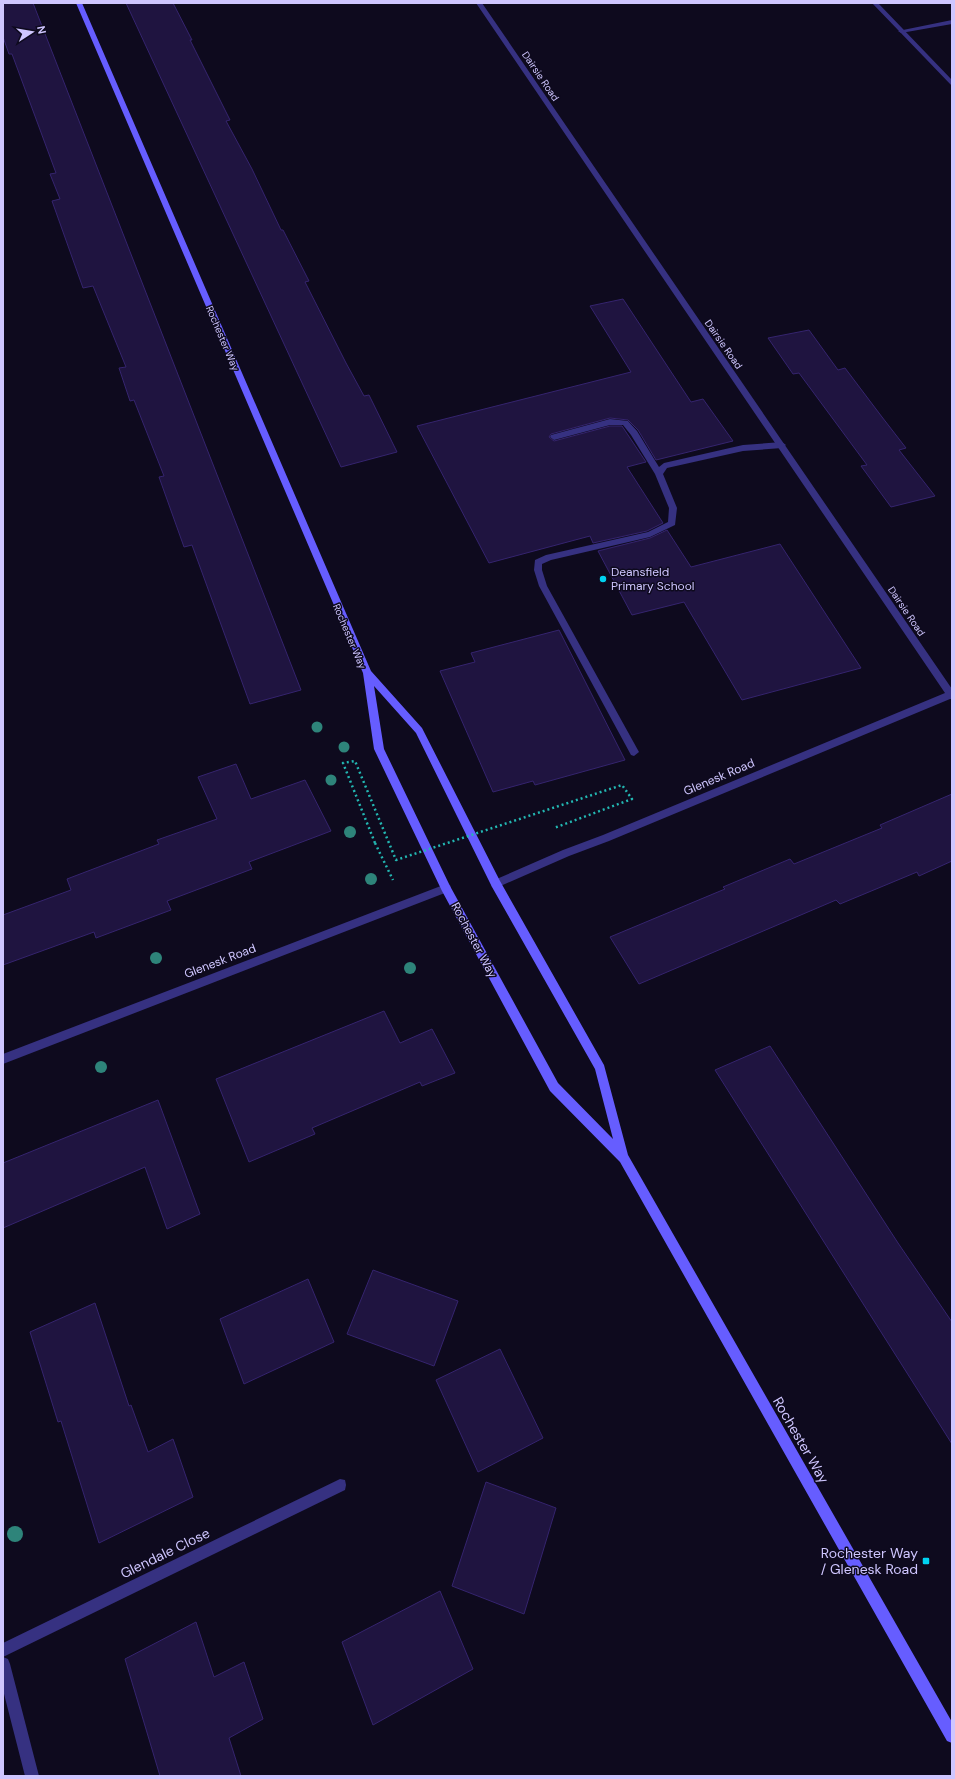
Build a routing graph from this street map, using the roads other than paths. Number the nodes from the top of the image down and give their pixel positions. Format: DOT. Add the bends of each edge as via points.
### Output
graph roads {
  1 [pos="79,3"];
  2 [pos="479,3"];
  3 [pos="875,3"];
  4 [pos="952,22"];
  5 [pos="901,31"];
  6 [pos="952,84"];
  7 [pos="554,437"];
  8 [pos="782,445"];
  9 [pos="659,474"];
  10 [pos="366,673"];
  11 [pos="952,695"];
  12 [pos="634,752"];
  13 [pos="496,884"];
  14 [pos="446,888"];
  15 [pos="3,1059"];
  16 [pos="624,1158"];
  17 [pos="340,1485"];
  18 [pos="3,1650"];
  19 [pos="3,1664"];
  20 [pos="952,1736"];
  21 [pos="32,1776"];
  1 -- 10 [label="street, Rochester Way"];
  2 -- 8 [label="street, Dairsie Road"];
  3 -- 5 [label="street"];
  4 -- 5 [label="street"];
  5 -- 6 [label="street"];
  7 -- 9 [label="street" via="610,422 625,423"];
  8 -- 9 [label="street" via="743,448 664,466"];
  8 -- 11 [label="street, Dairsie Road"];
  9 -- 12 [label="street" via="673,508 672,523 650,534 549,557 538,562 543,586"];
  10 -- 13 [label="street, Rochester Way" via="419,731"];
  10 -- 14 [label="street, Rochester Way" via="379,749"];
  11 -- 13 [label="street, Glenesk Road"];
  13 -- 16 [label="street, Rochester Way" via="600,1068"];
  14 -- 15 [label="street, Glenesk Road"];
  14 -- 16 [label="street, Rochester Way" via="554,1087"];
  16 -- 20 [label="street, Rochester Way"];
  17 -- 18 [label="street, Glendale Close"];
  19 -- 21 [label="street"];
}
